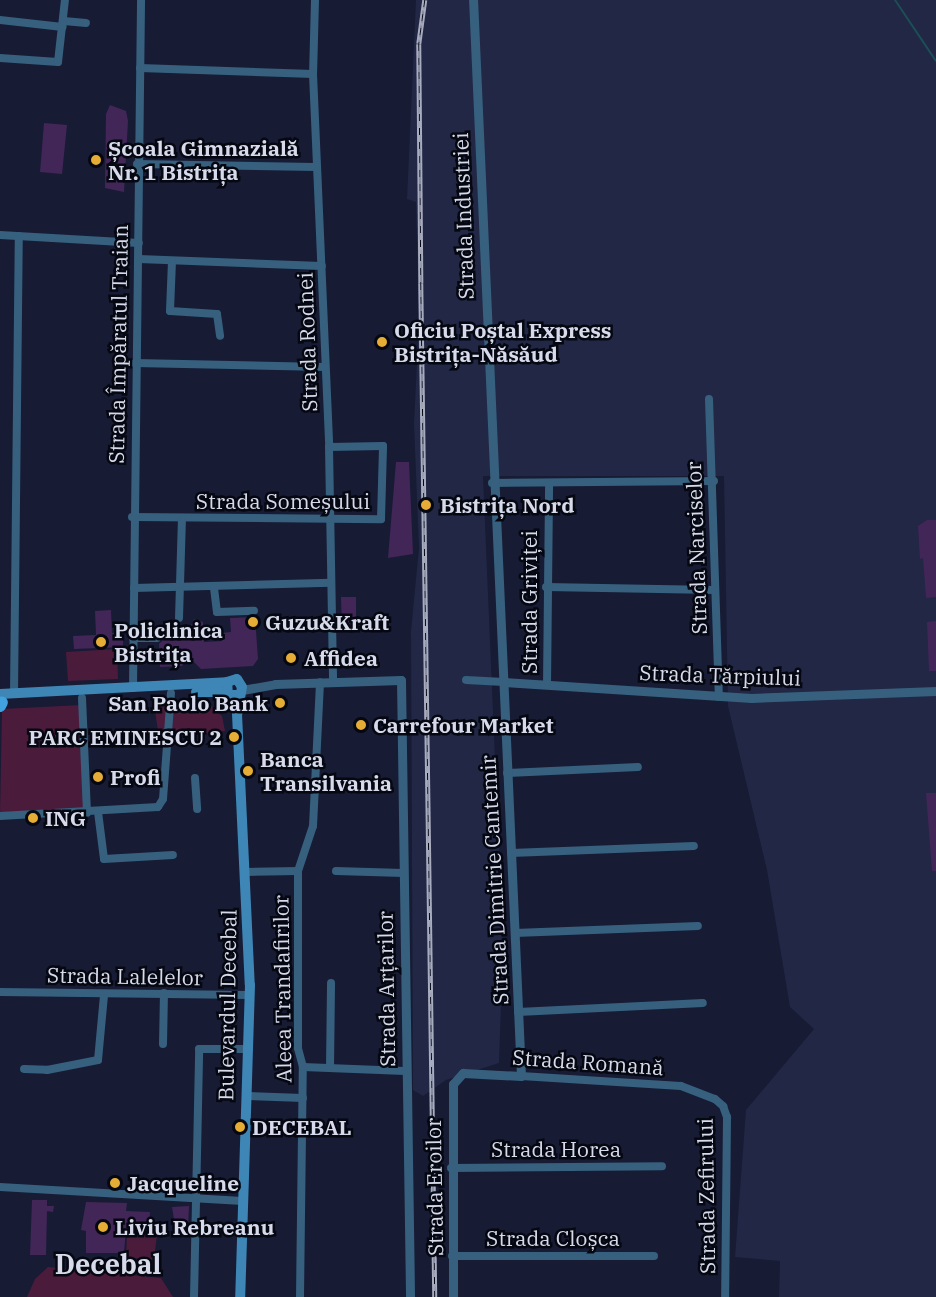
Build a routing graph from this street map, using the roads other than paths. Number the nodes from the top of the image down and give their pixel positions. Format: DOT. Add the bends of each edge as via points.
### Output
graph roads {
  1 [pos="65,0"];
  2 [pos="141,0"];
  3 [pos="315,0"];
  4 [pos="472,0"];
  5 [pos="0,20"];
  6 [pos="86,23"];
  7 [pos="63,24"];
  8 [pos="0,58"];
  9 [pos="140,68"];
  10 [pos="313,74"];
  11 [pos="137,164"];
  12 [pos="316,167"];
  13 [pos="0,235"];
  14 [pos="19,236"];
  15 [pos="139,243"];
  16 [pos="139,259"];
  17 [pos="172,261"];
  18 [pos="322,266"];
  19 [pos="220,336"];
  20 [pos="135,363"];
  21 [pos="325,367"];
  22 [pos="709,399"];
  23 [pos="329,447"];
  24 [pos="714,481"];
  25 [pos="492,483"];
  26 [pos="549,484"];
  27 [pos="132,517"];
  28 [pos="182,519"];
  29 [pos="329,519"];
  30 [pos="331,583"];
  31 [pos="546,587"];
  32 [pos="134,588"];
  33 [pos="179,588"];
  34 [pos="214,588"];
  35 [pos="715,590"];
  36 [pos="254,611"];
  37 [pos="179,618"];
  38 [pos="133,638"];
  39 [pos="157,638"];
  40 [pos="466,680"];
  41 [pos="320,682"];
  42 [pos="333,682"];
  43 [pos="504,682"];
  44 [pos="547,685"];
  45 [pos="133,688"];
  46 [pos="234,690"];
  47 [pos="936,691"];
  48 [pos="171,693"];
  49 [pos="14,694"];
  50 [pos="719,697"];
  51 [pos="82,698"];
  52 [pos="0,701"];
  53 [pos="638,767"];
  54 [pos="507,773"];
  55 [pos="195,778"];
  56 [pos="197,809"];
  57 [pos="99,812"];
  58 [pos="87,813"];
  59 [pos="0,816"];
  60 [pos="694,846"];
  61 [pos="511,854"];
  62 [pos="173,855"];
  63 [pos="298,871"];
  64 [pos="336,871"];
  65 [pos="247,872"];
  66 [pos="403,873"];
  67 [pos="698,926"];
  68 [pos="515,933"];
  69 [pos="332,983"];
  70 [pos="0,992"];
  71 [pos="164,993"];
  72 [pos="104,995"];
  73 [pos="249,995"];
  74 [pos="703,1004"];
  75 [pos="518,1012"];
  76 [pos="163,1044"];
  77 [pos="247,1048"];
  78 [pos="303,1067"];
  79 [pos="330,1068"];
  80 [pos="24,1069"];
  81 [pos="405,1071"];
  82 [pos="521,1076"];
  83 [pos="457,1077"];
  84 [pos="246,1096"];
  85 [pos="303,1098"];
  86 [pos="715,1099"];
  87 [pos="662,1166"];
  88 [pos="451,1168"];
  89 [pos="0,1187"];
  90 [pos="197,1198"];
  91 [pos="243,1201"];
  92 [pos="452,1256"];
  93 [pos="654,1256"];
  94 [pos="194,1297"];
  95 [pos="240,1297"];
  96 [pos="300,1297"];
  97 [pos="410,1297"];
  98 [pos="453,1297"];
  99 [pos="725,1297"];
  1 -- 7 [label="street"];
  2 -- 9 [label="street, Strada Împăratul Traian"];
  3 -- 10 [label="street, Strada Rodnei"];
  4 -- 25 [label="street, Strada Industriei"];
  5 -- 7 [label="street"];
  6 -- 7 [label="street"];
  7 -- 8 [label="street" via="58,62"];
  9 -- 10 [label="street"];
  9 -- 11 [label="street, Strada Împăratul Traian"];
  10 -- 12 [label="street, Strada Rodnei"];
  11 -- 12 [label="street"];
  11 -- 15 [label="street, Strada Împăratul Traian"];
  12 -- 18 [label="street, Strada Rodnei"];
  13 -- 14 [label="street"];
  14 -- 15 [label="street"];
  14 -- 49 [label="street"];
  15 -- 16 [label="street, Strada Împăratul Traian"];
  16 -- 17 [label="street"];
  16 -- 20 [label="street, Strada Împăratul Traian"];
  17 -- 18 [label="street"];
  17 -- 19 [label="street" via="170,311 217,314"];
  18 -- 21 [label="street, Strada Rodnei"];
  20 -- 21 [label="street"];
  20 -- 27 [label="street, Strada Împăratul Traian"];
  21 -- 23 [label="street, Strada Rodnei"];
  22 -- 24 [label="street, Strada Narciselor"];
  23 -- 29 [label="street, Strada Rodnei"];
  23 -- 29 [label="street, Strada Someșului" via="383,446 381,519"];
  24 -- 26 [label="street"];
  24 -- 35 [label="street, Strada Narciselor"];
  25 -- 26 [label="street"];
  25 -- 43 [label="street, Strada Industriei"];
  26 -- 31 [label="street, Strada Griviței"];
  27 -- 28 [label="street, Strada Someșului"];
  27 -- 32 [label="street, Strada Împăratul Traian"];
  28 -- 29 [label="street, Strada Someșului"];
  28 -- 33 [label="street"];
  29 -- 30 [label="street, Strada Rodnei"];
  30 -- 34 [label="street"];
  30 -- 42 [label="street, Strada Rodnei"];
  31 -- 35 [label="street"];
  31 -- 44 [label="street, Strada Griviței"];
  32 -- 33 [label="street"];
  32 -- 38 [label="street, Strada Împăratul Traian"];
  33 -- 34 [label="street"];
  33 -- 37 [label="street"];
  34 -- 36 [label="street" via="217,612"];
  35 -- 50 [label="street, Strada Narciselor"];
  38 -- 39 [label="street"];
  38 -- 45 [label="street, Strada Împăratul Traian"];
  40 -- 43 [label="street"];
  41 -- 42 [label="street"];
  41 -- 46 [label="street"];
  41 -- 63 [label="street, Aleea Trandafirilor" via="313,826"];
  42 -- 66 [label="street, Strada Arțarilor" via="401,680"];
  43 -- 44 [label="street, Strada Tărpiului"];
  43 -- 54 [label="street, Strada Dimitrie Cantemir"];
  44 -- 50 [label="street, Strada Tărpiului"];
  45 -- 46 [label="main road"];
  45 -- 49 [label="main road"];
  46 -- 48 [label="main road"];
  46 -- 65 [label="main road, Bulevardul Decebal"];
  47 -- 50 [label="street, Strada Tărpiului"];
  48 -- 51 [label="main road"];
  48 -- 57 [label="street" via="160,804"];
  49 -- 52 [label="main road"];
  51 -- 52 [label="main road"];
  51 -- 58 [label="street"];
  53 -- 54 [label="street"];
  54 -- 61 [label="street, Strada Dimitrie Cantemir"];
  55 -- 56 [label="street"];
  57 -- 58 [label="street"];
  57 -- 62 [label="street" via="104,859"];
  58 -- 59 [label="street"];
  60 -- 61 [label="street"];
  61 -- 68 [label="street, Strada Dimitrie Cantemir"];
  63 -- 65 [label="street"];
  63 -- 78 [label="street, Aleea Trandafirilor" via="298,1048"];
  64 -- 66 [label="street"];
  65 -- 73 [label="main road, Bulevardul Decebal"];
  66 -- 81 [label="street, Strada Arțarilor"];
  67 -- 68 [label="street"];
  68 -- 75 [label="street, Strada Dimitrie Cantemir"];
  69 -- 79 [label="street"];
  70 -- 72 [label="street, Strada Lalelelor"];
  71 -- 72 [label="street, Strada Lalelelor"];
  71 -- 73 [label="street, Strada Lalelelor"];
  71 -- 76 [label="street"];
  72 -- 80 [label="street" via="98,1060 47,1070"];
  73 -- 77 [label="main road, Bulevardul Decebal"];
  74 -- 75 [label="street"];
  75 -- 82 [label="street, Strada Dimitrie Cantemir"];
  77 -- 84 [label="main road, Bulevardul Decebal"];
  77 -- 90 [label="street" via="199,1049"];
  78 -- 79 [label="street"];
  78 -- 85 [label="street, Aleea Trandafirilor"];
  79 -- 81 [label="street"];
  81 -- 97 [label="street, Strada Arțarilor"];
  82 -- 83 [label="street, Strada Romană" via="477,1073"];
  82 -- 86 [label="street, Strada Romană" via="681,1086"];
  83 -- 88 [label="street, Strada Eroilor" via="451,1098"];
  84 -- 85 [label="street"];
  84 -- 91 [label="main road, Bulevardul Decebal"];
  85 -- 96 [label="street, Aleea Trandafirilor"];
  86 -- 99 [label="street, Strada Zefirului" via="727,1117"];
  87 -- 88 [label="street, Strada Horea"];
  88 -- 92 [label="street, Strada Eroilor"];
  89 -- 90 [label="street"];
  90 -- 91 [label="street"];
  90 -- 94 [label="street"];
  91 -- 95 [label="main road, Bulevardul Decebal"];
  92 -- 93 [label="street, Strada Cloșca"];
  92 -- 98 [label="street, Strada Eroilor"];
}
